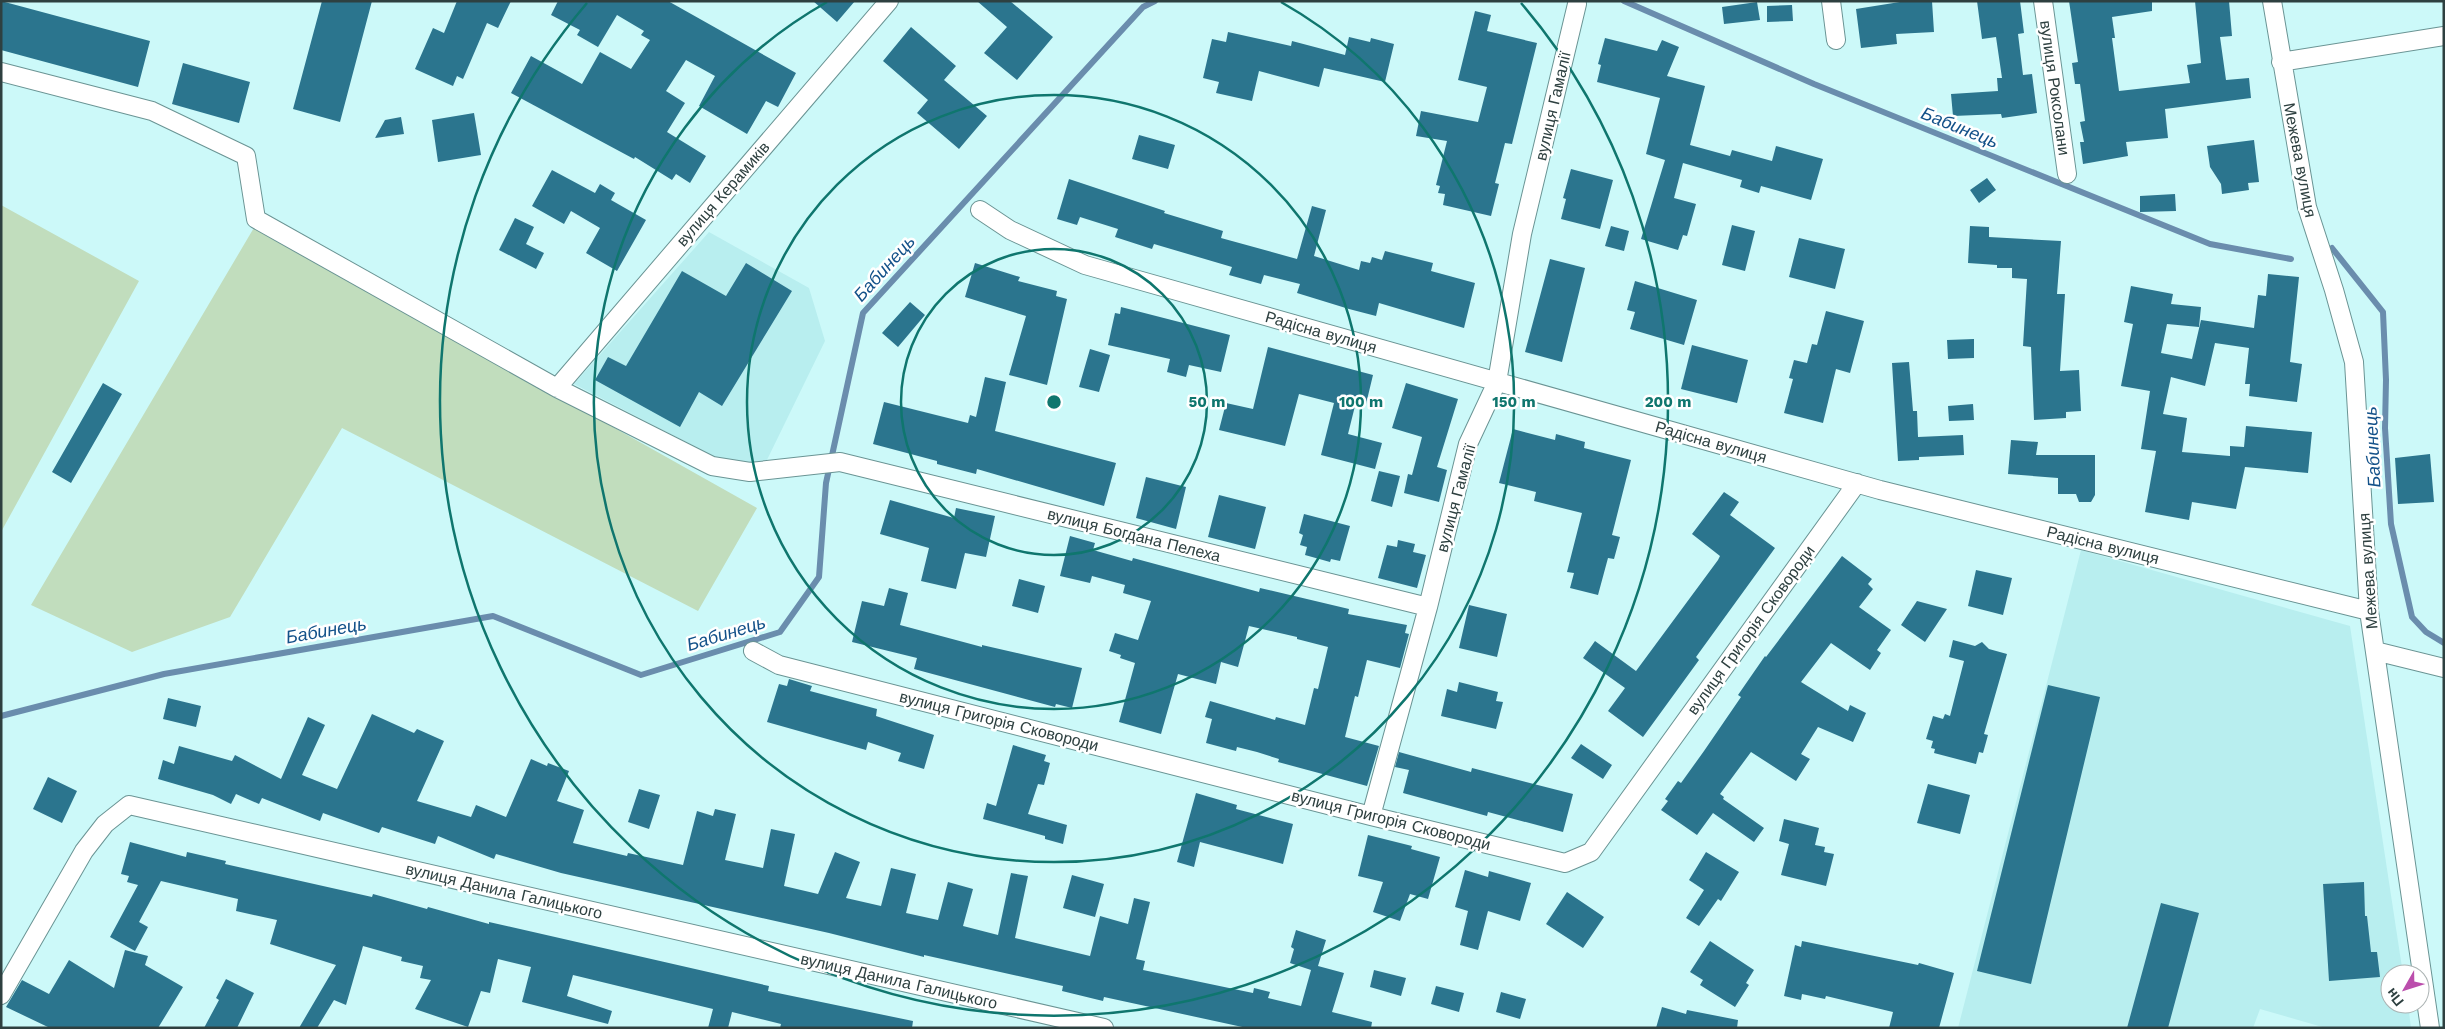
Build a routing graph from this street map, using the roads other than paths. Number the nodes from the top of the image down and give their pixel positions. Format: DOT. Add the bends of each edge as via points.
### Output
graph roads {
  1 [pos="889,1"];
  2 [pos="1831,1"];
  3 [pos="2043,1"];
  4 [pos="2272,1"];
  5 [pos="1577,4"];
  6 [pos="2444,36"];
  7 [pos="1836,40"];
  8 [pos="2281,62"];
  9 [pos="1,72"];
  10 [pos="2068,174"];
  11 [pos="980,210"];
  12 [pos="1497,382"];
  13 [pos="557,388"];
  14 [pos="1857,483"];
  15 [pos="1428,608"];
  16 [pos="2369,611"];
  17 [pos="752,650"];
  18 [pos="2375,651"];
  19 [pos="2444,668"];
  20 [pos="1371,816"];
  21 [pos="1,995"];
  22 [pos="1104,1028"];
  23 [pos="2430,1028"];
  1 -- 13 [label="street, вулиця Керамиків"];
  2 -- 7 [label="street"];
  3 -- 10 [label="street, вулиця Роксолани"];
  4 -- 8 [label="street, Межева вулиця"];
  5 -- 12 [label="street, вулиця Гамалії" via="1522,234"];
  6 -- 8 [label="street"];
  8 -- 16 [label="street, Межева вулиця" via="2306,207 2354,362"];
  9 -- 13 [label="street" via="152,111 246,156 256,219"];
  11 -- 12 [label="street, Радісна вулиця" via="1010,230 1085,265"];
  12 -- 14 [label="street, Радісна вулиця"];
  12 -- 15 [label="street, вулиця Гамалії" via="1468,444"];
  13 -- 15 [label="street, вулиця Богдана Пелеха" via="712,466 750,472 840,462"];
  14 -- 16 [label="street, Радісна вулиця"];
  14 -- 20 [label="street, вулиця Григорія Сковороди" via="1591,852 1565,863"];
  15 -- 20 [label="street, вулиця Гамалії"];
  16 -- 18 [label="street, Межева вулиця"];
  17 -- 20 [label="street, вулиця Григорія Сковороди" via="779,665"];
  18 -- 19 [label="street"];
  18 -- 23 [label="street, Межева вулиця"];
  21 -- 22 [label="street, вулиця Данила Галицького" via="84,850 105,824 129,805"];
}
